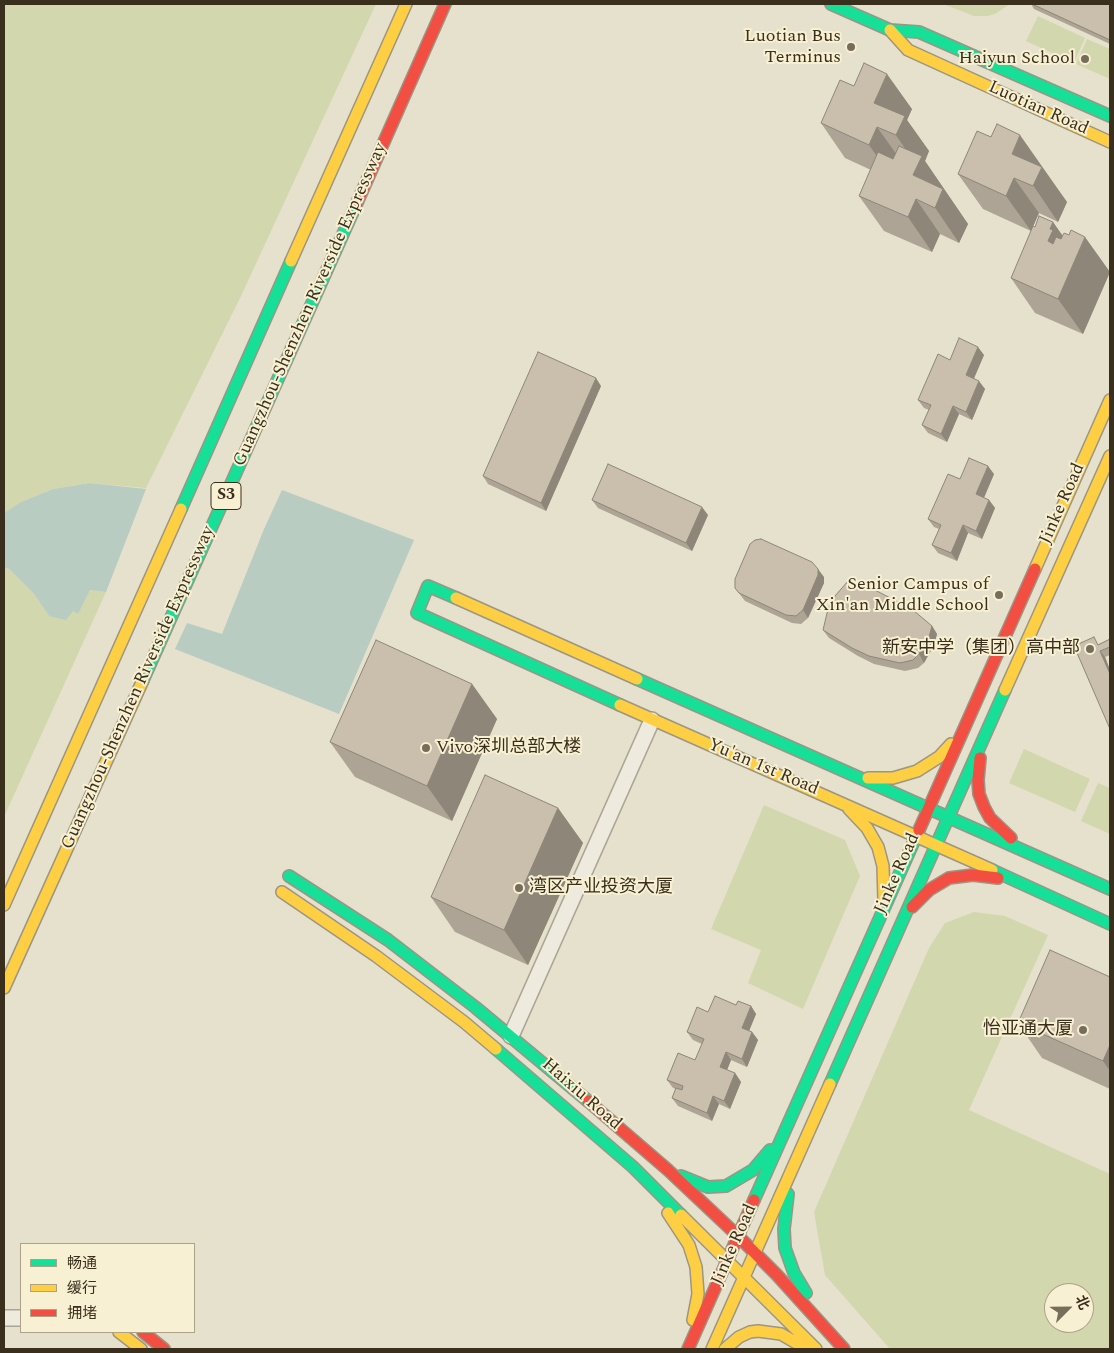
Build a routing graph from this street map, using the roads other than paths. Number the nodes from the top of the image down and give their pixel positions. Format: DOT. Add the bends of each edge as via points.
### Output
graph roads {
  1 [pos="406,4"];
  2 [pos="446,4"];
  3 [pos="831,4"];
  4 [pos="890,30"];
  5 [pos="1110,116"];
  6 [pos="1110,142"];
  7 [pos="1110,400"];
  8 [pos="1110,456"];
  9 [pos="652,720"];
  10 [pos="964,725"];
  11 [pos="983,738"];
  12 [pos="856,777"];
  13 [pos="844,803"];
  14 [pos="928,807"];
  15 [pos="948,816"];
  16 [pos="916,835"];
  17 [pos="936,844"];
  18 [pos="1027,851"];
  19 [pos="290,876"];
  20 [pos="1018,881"];
  21 [pos="1110,889"];
  22 [pos="282,892"];
  23 [pos="4,905"];
  24 [pos="884,906"];
  25 [pos="904,917"];
  26 [pos="1110,924"];
  27 [pos="4,988"];
  28 [pos="511,1036"];
  29 [pos="786,1130"];
  30 [pos="633,1167"];
  31 [pos="668,1170"];
  32 [pos="790,1173"];
  33 [pos="738,1236"];
  34 [pos="755,1253"];
  35 [pos="728,1260"];
  36 [pos="744,1277"];
  37 [pos="4,1318"];
  38 [pos="20,1318"];
  39 [pos="120,1333"];
  40 [pos="144,1333"];
  41 [pos="142,1349"];
  42 [pos="164,1349"];
  43 [pos="688,1349"];
  44 [pos="712,1349"];
  45 [pos="725,1349"];
  46 [pos="806,1349"];
  47 [pos="816,1349"];
  48 [pos="844,1349"];
  1 -- 23 [label="main road, Guangzhou-Shenzhen Riverside Expressway / S3"];
  2 -- 27 [label="main road, Guangzhou-Shenzhen Riverside Expressway / S3"];
  3 -- 4 [label="main road, Luotian Road"];
  4 -- 5 [label="main road, Luotian Road" via="919,32"];
  4 -- 6 [label="main road, Luotian Road" via="908,50"];
  7 -- 10 [label="main road, Jinke Road"];
  8 -- 11 [label="main road, Jinke Road"];
  9 -- 12 [label="main road, Yu'an 1st Road" via="417,612 428,586"];
  9 -- 13 [label="main road, Yu'an 1st Road"];
  9 -- 28 [label="street"];
  10 -- 12 [label="main road" via="939,757 917,771 881,779"];
  10 -- 14 [label="main road, Jinke Road"];
  11 -- 15 [label="main road, Jinke Road"];
  11 -- 18 [label="main road" via="978,780 984,807 998,827"];
  12 -- 14 [label="main road, Yu'an 1st Road"];
  13 -- 16 [label="main road, Yu'an 1st Road"];
  13 -- 24 [label="main road" via="867,828 878,847 883,866"];
  14 -- 15 [label="main road, Yu'an 1st Road"];
  14 -- 16 [label="main road, Jinke Road"];
  15 -- 17 [label="main road, Jinke Road"];
  15 -- 18 [label="main road, Yu'an 1st Road"];
  16 -- 17 [label="main road, Yu'an 1st Road"];
  16 -- 24 [label="main road, Jinke Road"];
  17 -- 20 [label="main road, Yu'an 1st Road"];
  17 -- 25 [label="main road, Jinke Road"];
  18 -- 21 [label="main road, Yu'an 1st Road"];
  19 -- 28 [label="main road, Haixiu Road" via="388,940"];
  20 -- 25 [label="main road" via="973,875 949,878 929,890"];
  20 -- 26 [label="main road, Yu'an 1st Road"];
  22 -- 30 [label="main road, Haixiu Road" via="376,956 464,1022"];
  24 -- 29 [label="main road, Jinke Road"];
  25 -- 32 [label="main road, Jinke Road"];
  28 -- 31 [label="main road, Haixiu Road"];
  29 -- 31 [label="main road" via="754,1170 726,1186 699,1184"];
  29 -- 33 [label="main road, Jinke Road"];
  30 -- 35 [label="main road, Haixiu Road"];
  30 -- 43 [label="main road" via="681,1233 693,1257 698,1294"];
  31 -- 33 [label="main road, Haixiu Road"];
  32 -- 34 [label="main road, Jinke Road"];
  32 -- 48 [label="main road" via="784,1239 789,1263"];
  33 -- 34 [label="main road, Haixiu Road"];
  33 -- 35 [label="main road, Jinke Road"];
  34 -- 36 [label="main road, Jinke Road"];
  34 -- 48 [label="main road, Haixiu Road"];
  35 -- 36 [label="main road, Haixiu Road"];
  35 -- 43 [label="main road, Jinke Road"];
  36 -- 44 [label="main road, Jinke Road"];
  36 -- 47 [label="main road, Haixiu Road"];
  37 -- 38 [label="street"];
  39 -- 41 [label="main road"];
  40 -- 42 [label="main road"];
  45 -- 46 [label="main road" via="739,1337 758,1331 781,1334"];
}
